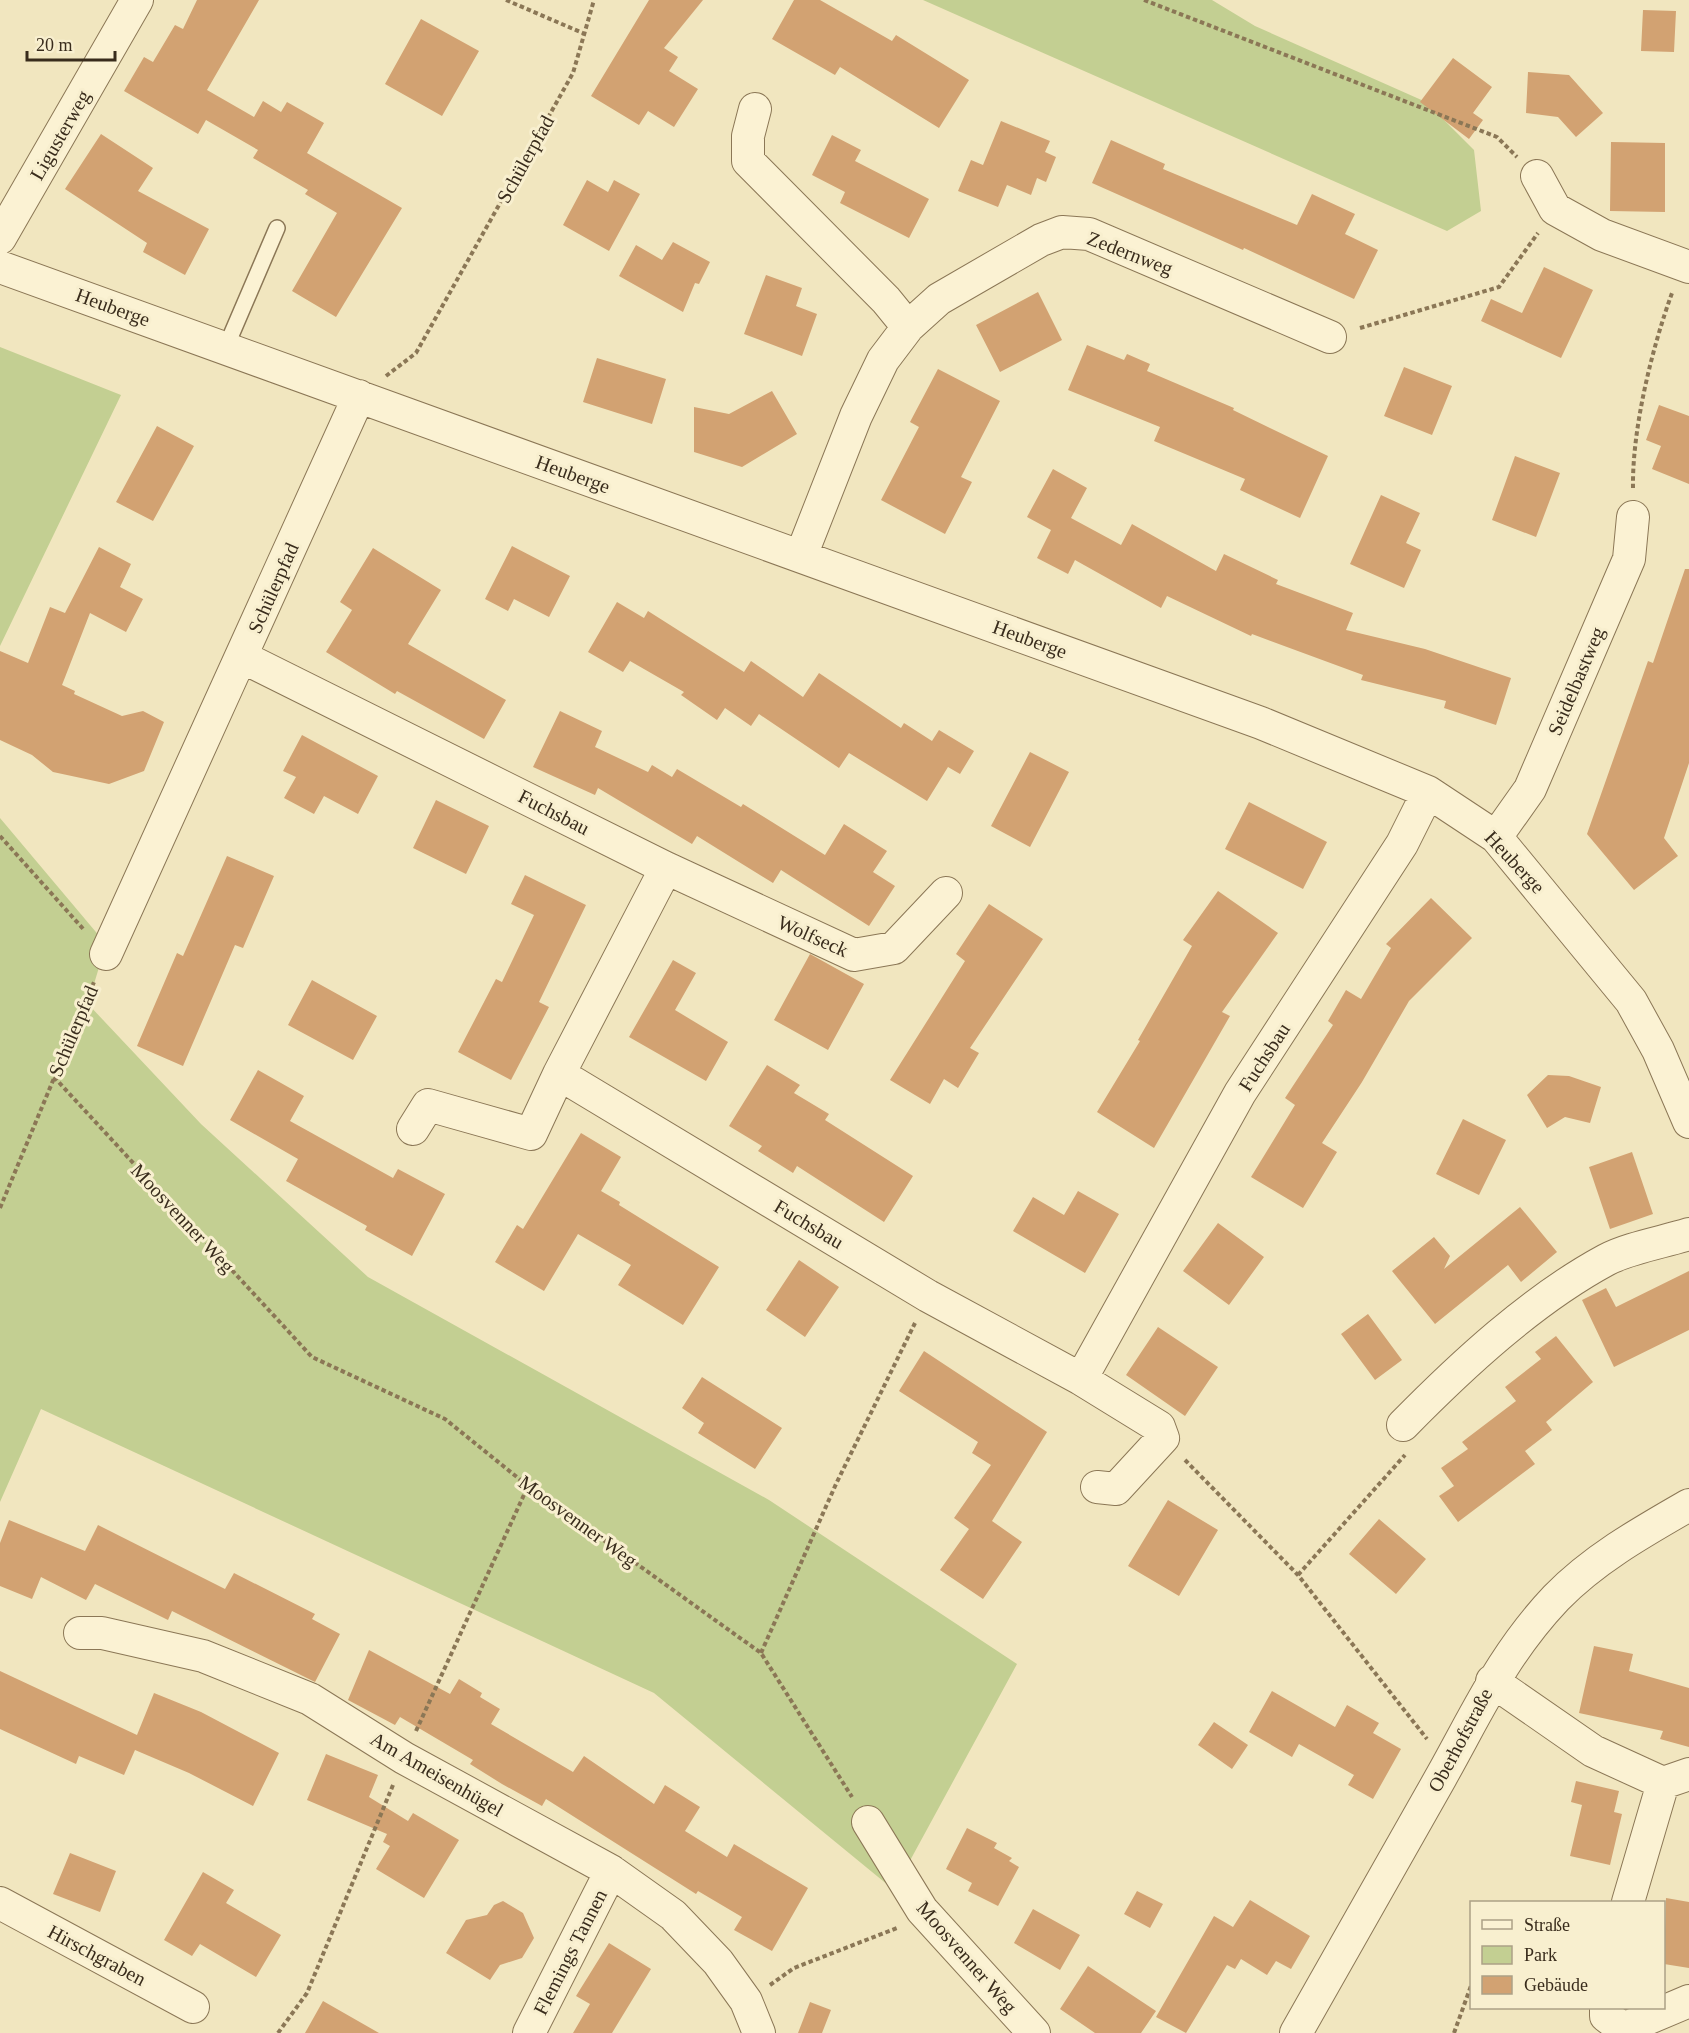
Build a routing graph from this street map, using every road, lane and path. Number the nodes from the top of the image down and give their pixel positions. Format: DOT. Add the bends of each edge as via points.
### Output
graph roads {
  1 [pos="137,0"];
  2 [pos="506,0"];
  3 [pos="594,0"];
  4 [pos="1143,0"];
  5 [pos="585,34"];
  6 [pos="755,109"];
  7 [pos="1537,176"];
  8 [pos="1555,209"];
  9 [pos="277,228"];
  10 [pos="0,238"];
  11 [pos="1686,266"];
  12 [pos="0,267"];
  13 [pos="908,327"];
  14 [pos="1330,337"];
  15 [pos="226,347"];
  16 [pos="359,396"];
  17 [pos="1633,517"];
  18 [pos="801,556"];
  19 [pos="243,657"];
  20 [pos="1428,792"];
  21 [pos="0,836"];
  22 [pos="1496,837"];
  23 [pos="666,868"];
  24 [pos="946,893"];
  25 [pos="106,954"];
  26 [pos="560,1074"];
  27 [pos="54,1077"];
  28 [pos="1689,1122"];
  29 [pos="413,1129"];
  30 [pos="0,1208"];
  31 [pos="1689,1234"];
  32 [pos="928,1296"];
  33 [pos="1081,1379"];
  34 [pos="1403,1425"];
  35 [pos="1163,1438"];
  36 [pos="1097,1487"];
  37 [pos="1689,1505"];
  38 [pos="1298,1575"];
  39 [pos="80,1633"];
  40 [pos="760,1653"];
  41 [pos="1492,1681"];
  42 [pos="1448,1766"];
  43 [pos="1676,1779"];
  44 [pos="868,1822"];
  45 [pos="611,1871"];
  46 [pos="1628,1901"];
  47 [pos="0,1903"];
  48 [pos="933,1924"];
  49 [pos="1470,1989"];
  50 [pos="746,2001"];
  51 [pos="1689,2001"];
  52 [pos="193,2007"];
  53 [pos="1606,2009"];
  54 [pos="529,2033"];
  55 [pos="759,2033"];
  56 [pos="1034,2033"];
  57 [pos="1296,2033"];
  58 [pos="1455,2033"];
  1 -- 10 [label="street, Ligusterweg"];
  2 -- 5 [label="path"];
  3 -- 5 [label="path, Schülerpfad"];
  4 -- 7 [label="path" via="1497,137"];
  5 -- 16 [label="path, Schülerpfad" via="573,73 416,353"];
  6 -- 13 [label="street" via="748,136 748,161"];
  7 -- 8 [label="street"];
  8 -- 11 [label="street" via="1602,235"];
  8 -- 14 [label="path" via="1499,287"];
  9 -- 15 [label="lane"];
  11 -- 17 [label="path" via="1655,340 1632,466"];
  12 -- 15 [label="street, Heuberge"];
  13 -- 14 [label="street, Zedernweg" via="939,299 1041,240 1062,232 1089,234"];
  13 -- 18 [label="street, Zedernweg" via="883,360 856,416"];
  15 -- 16 [label="street, Heuberge"];
  16 -- 18 [label="street, Heuberge"];
  16 -- 19 [label="street, Schülerpfad"];
  17 -- 22 [label="street, Seidelbastweg" via="1629,559 1620,581 1530,789"];
  18 -- 20 [label="street, Heuberge" via="1262,723"];
  19 -- 23 [label="street, Fuchsbau"];
  19 -- 25 [label="street, Schülerpfad"];
  20 -- 22 [label="street, Heuberge"];
  20 -- 33 [label="street, Fuchsbau" via="1402,844 1240,1093"];
  21 -- 25 [label="path"];
  22 -- 28 [label="street, Heuberge" via="1631,1001 1658,1050"];
  23 -- 24 [label="street, Wolfseck" via="854,955 894,948"];
  23 -- 26 [label="street"];
  25 -- 27 [label="path, Schülerpfad"];
  26 -- 29 [label="street" via="531,1134 428,1105"];
  26 -- 32 [label="street, Fuchsbau"];
  27 -- 30 [label="path, Schülerpfad"];
  27 -- 40 [label="path, Moosvenner Weg" via="312,1357 445,1419 528,1486"];
  31 -- 34 [label="street" via="1607,1259 1542,1302 1443,1384"];
  32 -- 33 [label="street, Fuchsbau"];
  32 -- 40 [label="path" via="836,1484"];
  33 -- 35 [label="street" via="1159,1427"];
  34 -- 38 [label="path" via="1406,1457"];
  35 -- 36 [label="street" via="1116,1490"];
  35 -- 38 [label="path"];
  37 -- 41 [label="street, Oberhofstraße" via="1622,1543 1558,1596 1519,1640"];
  38 -- 42 [label="path"];
  39 -- 45 [label="street, Am Ameisenhügel" via="102,1633 203,1656 310,1699 404,1758"];
  40 -- 44 [label="path, Moosvenner Weg"];
  41 -- 42 [label="street, Oberhofstraße"];
  41 -- 43 [label="street" via="1593,1751"];
  42 -- 57 [label="street, Oberhofstraße"];
  43 -- 46 [label="street"];
  44 -- 48 [label="street, Moosvenner Weg"];
  45 -- 50 [label="street, Am Ameisenhügel" via="673,1915 718,1962"];
  45 -- 54 [label="street, Flemings Tannen"];
  47 -- 52 [label="street, Hirschgraben"];
  48 -- 50 [label="path" via="894,1929 794,1968"];
  48 -- 56 [label="street, Moosvenner Weg"];
  49 -- 58 [label="path"];
  50 -- 55 [label="street, Am Ameisenhügel"];
  51 -- 53 [label="street" via="1623,2029 1606,2016"];
}
